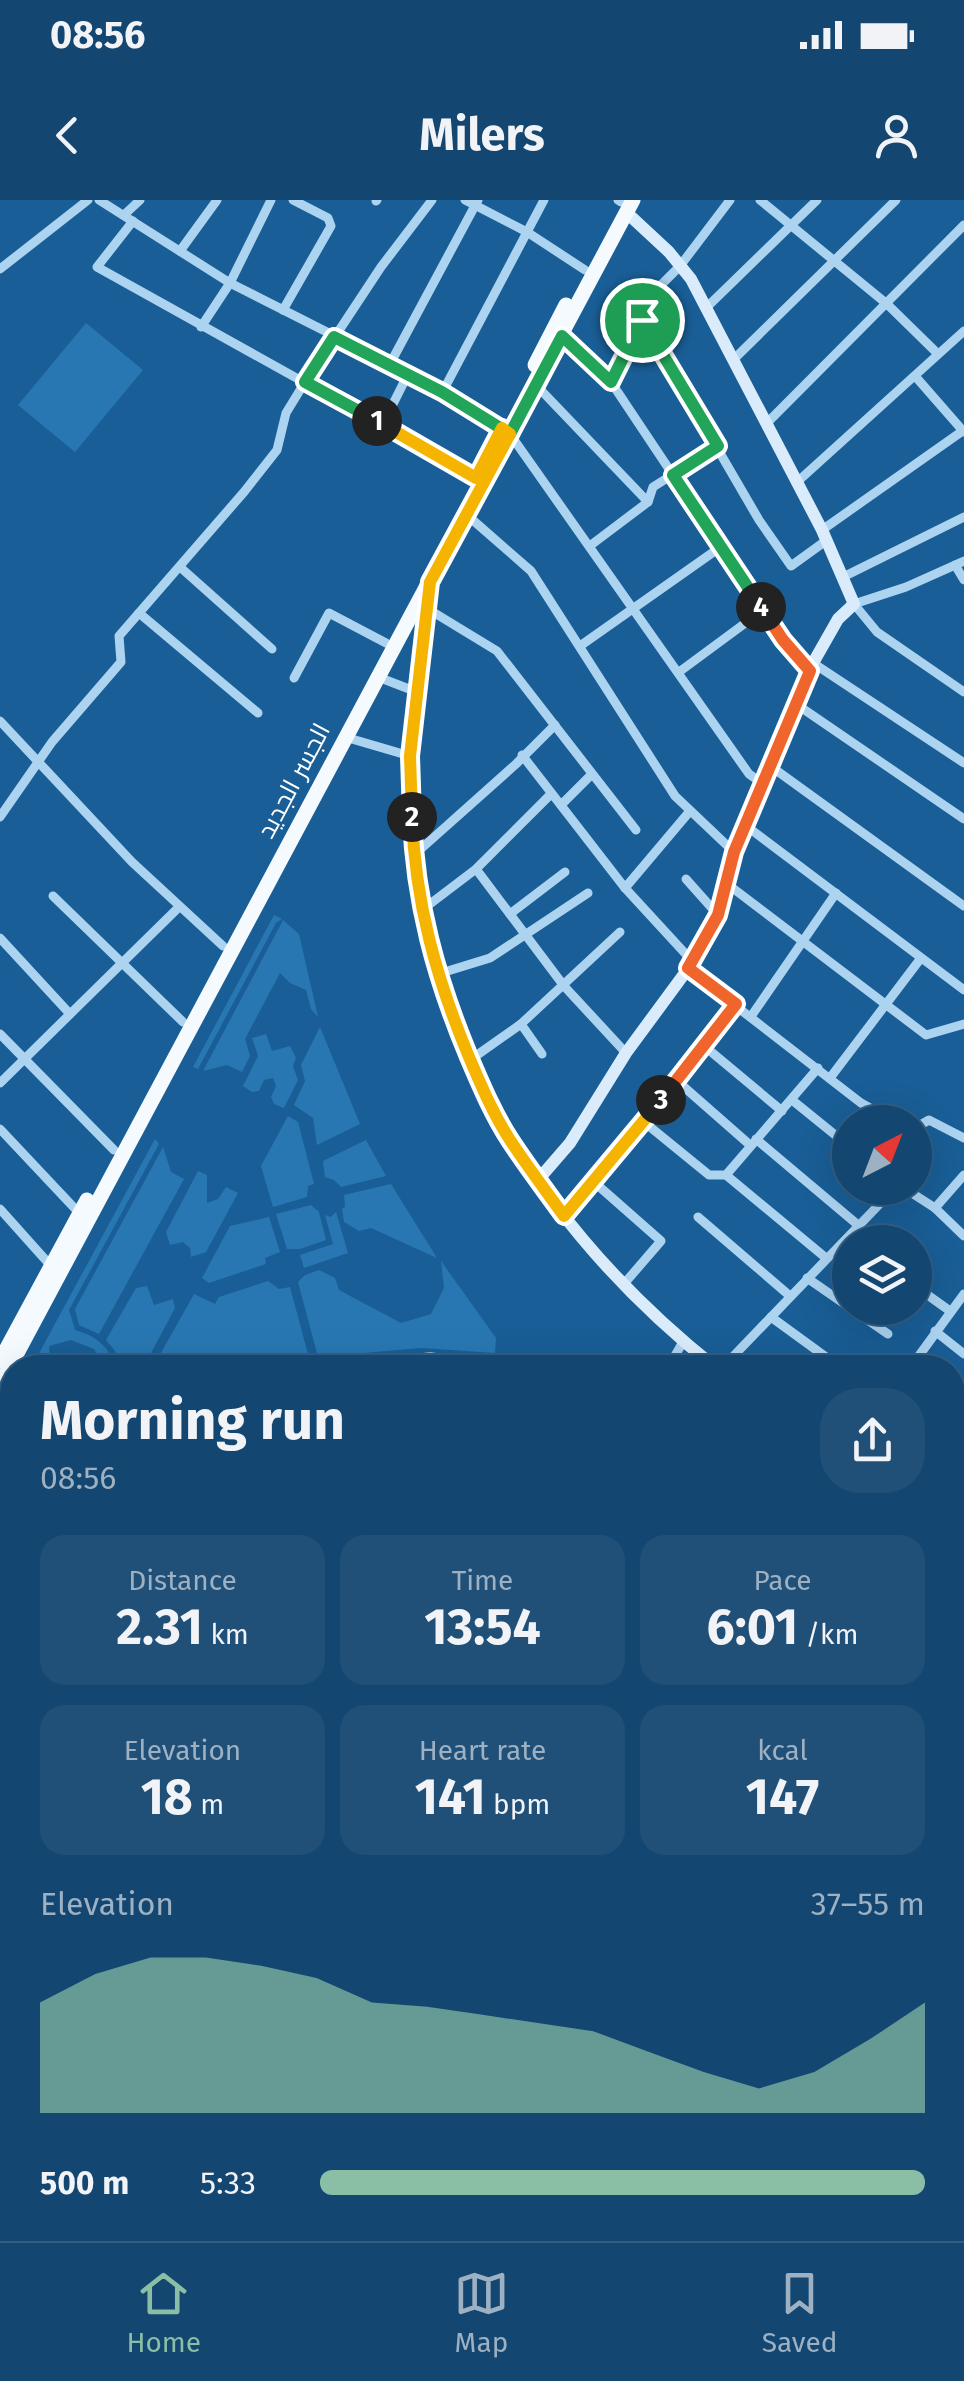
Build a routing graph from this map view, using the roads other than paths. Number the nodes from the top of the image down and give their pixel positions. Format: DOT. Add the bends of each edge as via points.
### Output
graph roads {
  1 [pos="88,200"];
  2 [pos="99,200"];
  3 [pos="140,200"];
  4 [pos="216,200"];
  5 [pos="271,200"];
  6 [pos="293,200"];
  7 [pos="432,200"];
  8 [pos="544,200"];
  9 [pos="730,200"];
  10 [pos="760,200"];
  11 [pos="818,200"];
  12 [pos="896,200"];
  13 [pos="472,202"];
  14 [pos="308,203"];
  15 [pos="624,203"];
  16 [pos="128,218"];
  17 [pos="792,225"];
  18 [pos="964,225"];
  19 [pos="527,232"];
  20 [pos="180,251"];
  21 [pos="834,260"];
  22 [pos="680,266"];
  23 [pos="0,269"];
  24 [pos="585,270"];
  25 [pos="230,282"];
  26 [pos="886,304"];
  27 [pos="706,307"];
  28 [pos="283,310"];
  29 [pos="642,320"];
  30 [pos="201,327"];
  31 [pos="964,330"];
  32 [pos="562,336"];
  33 [pos="334,337"];
  34 [pos="938,354"];
  35 [pos="733,360"];
  36 [pos="390,364"];
  37 [pos="408,374"];
  38 [pos="915,376"];
  39 [pos="305,382"];
  40 [pos="611,382"];
  41 [pos="536,385"];
  42 [pos="442,392"];
  43 [pos="384,424"];
  44 [pos="766,424"];
  45 [pos="506,431"];
  46 [pos="964,431"];
  47 [pos="718,446"];
  48 [pos="673,475"];
  49 [pos="476,478"];
  50 [pos="796,482"];
  51 [pos="648,502"];
  52 [pos="467,515"];
  53 [pos="964,517"];
  54 [pos="824,535"];
  55 [pos="591,546"];
  56 [pos="722,546"];
  57 [pos="959,563"];
  58 [pos="180,566"];
  59 [pos="842,576"];
  60 [pos="964,580"];
  61 [pos="430,582"];
  62 [pos="854,604"];
  63 [pos="428,608"];
  64 [pos="634,608"];
  65 [pos="763,610"];
  66 [pos="139,613"];
  67 [pos="386,643"];
  68 [pos="580,646"];
  69 [pos="272,649"];
  70 [pos="812,667"];
  71 [pos="678,672"];
  72 [pos="378,677"];
  73 [pos="294,678"];
  74 [pos="417,692"];
  75 [pos="964,692"];
  76 [pos="796,704"];
  77 [pos="258,713"];
  78 [pos="0,722"];
  79 [pos="554,724"];
  80 [pos="345,737"];
  81 [pos="522,755"];
  82 [pos="410,756"];
  83 [pos="39,762"];
  84 [pos="964,762"];
  85 [pos="769,766"];
  86 [pos="591,775"];
  87 [pos="762,783"];
  88 [pos="552,794"];
  89 [pos="561,806"];
  90 [pos="690,812"];
  91 [pos="0,818"];
  92 [pos="964,819"];
  93 [pos="745,825"];
  94 [pos="636,830"];
  95 [pos="734,852"];
  96 [pos="414,855"];
  97 [pos="476,870"];
  98 [pos="565,872"];
  99 [pos="686,879"];
  100 [pos="726,883"];
  101 [pos="625,888"];
  102 [pos="836,892"];
  103 [pos="588,894"];
  104 [pos="52,896"];
  105 [pos="964,906"];
  106 [pos="180,907"];
  107 [pos="422,910"];
  108 [pos="510,914"];
  109 [pos="718,915"];
  110 [pos="620,932"];
  111 [pos="527,937"];
  112 [pos="0,938"];
  113 [pos="804,940"];
  114 [pos="224,946"];
  115 [pos="921,958"];
  116 [pos="122,964"];
  117 [pos="690,965"];
  118 [pos="438,974"];
  119 [pos="564,986"];
  120 [pos="964,990"];
  121 [pos="736,1004"];
  122 [pos="885,1006"];
  123 [pos="70,1014"];
  124 [pos="752,1015"];
  125 [pos="183,1022"];
  126 [pos="520,1024"];
  127 [pos="964,1024"];
  128 [pos="0,1034"];
  129 [pos="703,1044"];
  130 [pos="542,1054"];
  131 [pos="626,1054"];
  132 [pos="24,1059"];
  133 [pos="470,1060"];
  134 [pos="818,1068"];
  135 [pos="830,1078"];
  136 [pos="676,1080"];
  137 [pos="0,1082"];
  138 [pos="792,1100"];
  139 [pos="865,1105"];
  140 [pos="782,1111"];
  141 [pos="644,1122"];
  142 [pos="932,1122"];
  143 [pos="0,1129"];
  144 [pos="832,1132"];
  145 [pos="964,1138"];
  146 [pos="753,1142"];
  147 [pos="114,1150"];
  148 [pos="964,1174"];
  149 [pos="726,1175"];
  150 [pos="538,1180"];
  151 [pos="594,1182"];
  152 [pos="879,1205"];
  153 [pos="930,1205"];
  154 [pos="935,1208"];
  155 [pos="0,1209"];
  156 [pos="80,1214"];
  157 [pos="564,1216"];
  158 [pos="698,1217"];
  159 [pos="857,1225"];
  160 [pos="859,1225"];
  161 [pos="964,1236"];
  162 [pos="832,1254"];
  163 [pos="826,1258"];
  164 [pos="51,1266"];
  165 [pos="807,1278"];
  166 [pos="623,1285"];
  167 [pos="964,1294"];
  168 [pos="790,1296"];
  169 [pos="932,1298"];
  170 [pos="950,1311"];
  171 [pos="770,1317"];
  172 [pos="935,1331"];
  173 [pos="888,1334"];
  174 [pos="684,1340"];
  175 [pos="963,1351"];
  176 [pos="2,1355"];
  177 [pos="16,1355"];
  178 [pos="675,1355"];
  179 [pos="703,1355"];
  180 [pos="732,1355"];
  181 [pos="824,1355"];
  182 [pos="919,1355"];
  1 -- 23 [label="street"];
  2 -- 16 [label="street"];
  3 -- 16 [label="street"];
  4 -- 20 [label="street"];
  5 -- 25 [label="street"];
  6 -- 14 [label="street"];
  7 -- 33 [label="street"];
  8 -- 19 [label="street"];
  9 -- 22 [label="street"];
  10 -- 17 [label="street"];
  11 -- 17 [label="street"];
  12 -- 21 [label="street"];
  13 -- 19 [label="street"];
  13 -- 36 [label="street"];
  14 -- 28 [label="street" via="331,226"];
  15 -- 22 [label="street"];
  15 -- 24 [label="main road, الجسر الجديد"];
  15 -- 32 [label="main road, الجسر الجديد"];
  16 -- 20 [label="street"];
  16 -- 30 [label="street" via="97,267"];
  17 -- 21 [label="street"];
  17 -- 27 [label="street"];
  18 -- 26 [label="street"];
  19 -- 24 [label="street"];
  19 -- 42 [label="street"];
  20 -- 25 [label="street"];
  21 -- 26 [label="street"];
  21 -- 35 [label="street"];
  22 -- 27 [label="street"];
  22 -- 29 [label="street" via="653,293"];
  24 -- 45 [label="main road, الجسر الجديد"];
  25 -- 28 [label="street"];
  25 -- 30 [label="street"];
  26 -- 34 [label="street"];
  26 -- 44 [label="street"];
  27 -- 35 [label="street"];
  28 -- 33 [label="street"];
  29 -- 40 [label="street"];
  29 -- 47 [label="street"];
  30 -- 39 [label="street"];
  31 -- 34 [label="street"];
  32 -- 40 [label="street"];
  32 -- 41 [label="main road, الجسر الجديد"];
  33 -- 36 [label="street"];
  33 -- 39 [label="street"];
  34 -- 38 [label="street"];
  35 -- 44 [label="street"];
  36 -- 37 [label="street"];
  37 -- 42 [label="street"];
  37 -- 43 [label="street"];
  38 -- 46 [label="street"];
  38 -- 50 [label="street"];
  39 -- 43 [label="street"];
  39 -- 58 [label="street" via="286,413 277,450"];
  40 -- 48 [label="street"];
  41 -- 45 [label="main road, الجسر الجديد"];
  41 -- 51 [label="street"];
  42 -- 45 [label="street"];
  43 -- 49 [label="street"];
  44 -- 50 [label="street"];
  45 -- 49 [label="main road, الجسر الجديد"];
  45 -- 52 [label="main road, الجسر الجديد"];
  45 -- 55 [label="street"];
  46 -- 54 [label="street"];
  47 -- 48 [label="street"];
  47 -- 54 [label="street" via="791,566"];
  48 -- 51 [label="street" via="653,487"];
  48 -- 56 [label="street"];
  49 -- 67 [label="main road, الجسر الجديد"];
  50 -- 54 [label="street"];
  51 -- 55 [label="street"];
  52 -- 61 [label="main road, الجسر الجديد"];
  52 -- 68 [label="street" via="530,571"];
  53 -- 59 [label="street"];
  54 -- 59 [label="street"];
  55 -- 64 [label="street"];
  56 -- 64 [label="street"];
  56 -- 65 [label="street"];
  57 -- 60 [label="street"];
  57 -- 62 [label="street"];
  58 -- 66 [label="street"];
  58 -- 69 [label="street"];
  59 -- 62 [label="street"];
  61 -- 63 [label="street"];
  61 -- 72 [label="main road, الجسر الجديد"];
  62 -- 70 [label="street"];
  62 -- 75 [label="street" via="878,632"];
  63 -- 74 [label="street"];
  63 -- 79 [label="street" via="497,651"];
  64 -- 68 [label="street"];
  64 -- 71 [label="street"];
  65 -- 70 [label="street"];
  65 -- 71 [label="street"];
  66 -- 77 [label="street"];
  66 -- 83 [label="street" via="118,636 121,662"];
  67 -- 73 [label="street" via="328,613"];
  67 -- 114 [label="main road, الجسر الجديد"];
  68 -- 90 [label="street"];
  70 -- 76 [label="street"];
  70 -- 84 [label="street"];
  71 -- 87 [label="street" via="748,774"];
  72 -- 74 [label="street"];
  72 -- 80 [label="main road, الجسر الجديد"];
  74 -- 82 [label="street"];
  76 -- 85 [label="street"];
  76 -- 92 [label="street"];
  78 -- 83 [label="street"];
  79 -- 81 [label="street"];
  79 -- 86 [label="street"];
  80 -- 82 [label="street"];
  80 -- 177 [label="main road, الجسر الجديد"];
  81 -- 88 [label="street"];
  81 -- 96 [label="street"];
  82 -- 96 [label="street"];
  83 -- 91 [label="street"];
  83 -- 106 [label="street"];
  85 -- 87 [label="street"];
  85 -- 105 [label="street"];
  86 -- 89 [label="street"];
  86 -- 94 [label="street"];
  87 -- 93 [label="street"];
  88 -- 89 [label="street"];
  88 -- 97 [label="street"];
  89 -- 101 [label="street"];
  90 -- 95 [label="street"];
  90 -- 101 [label="street"];
  93 -- 95 [label="street"];
  93 -- 102 [label="street"];
  95 -- 100 [label="street"];
  96 -- 107 [label="street"];
  97 -- 107 [label="street"];
  97 -- 108 [label="street"];
  98 -- 108 [label="street"];
  99 -- 109 [label="street"];
  100 -- 109 [label="street"];
  100 -- 113 [label="street"];
  101 -- 117 [label="street"];
  102 -- 113 [label="street"];
  102 -- 115 [label="street"];
  103 -- 111 [label="street"];
  104 -- 116 [label="street"];
  106 -- 114 [label="street"];
  106 -- 116 [label="street"];
  107 -- 118 [label="street"];
  108 -- 111 [label="street"];
  109 -- 117 [label="street"];
  110 -- 119 [label="street"];
  111 -- 118 [label="street" via="490,958"];
  111 -- 119 [label="street"];
  112 -- 123 [label="street"];
  113 -- 122 [label="street"];
  113 -- 124 [label="street"];
  114 -- 125 [label="main road, الجسر الجديد"];
  115 -- 120 [label="street"];
  115 -- 122 [label="street"];
  116 -- 123 [label="street"];
  116 -- 125 [label="street"];
  117 -- 121 [label="street"];
  117 -- 131 [label="street"];
  118 -- 133 [label="street"];
  119 -- 126 [label="street"];
  119 -- 131 [label="street"];
  121 -- 124 [label="street"];
  121 -- 129 [label="street"];
  122 -- 127 [label="street" via="926,1035"];
  122 -- 135 [label="street"];
  123 -- 132 [label="street"];
  124 -- 134 [label="street"];
  125 -- 147 [label="main road, الجسر الجديد"];
  126 -- 130 [label="street"];
  126 -- 133 [label="street"];
  128 -- 132 [label="street"];
  129 -- 136 [label="street"];
  129 -- 140 [label="street"];
  131 -- 150 [label="street" via="570,1144"];
  132 -- 137 [label="street"];
  132 -- 147 [label="street"];
  133 -- 150 [label="street"];
  134 -- 135 [label="street"];
  134 -- 138 [label="street"];
  135 -- 139 [label="street"];
  136 -- 141 [label="street"];
  136 -- 146 [label="street"];
  138 -- 140 [label="street"];
  138 -- 144 [label="street"];
  140 -- 146 [label="street"];
  141 -- 149 [label="street" via="709,1175"];
  141 -- 151 [label="street"];
  142 -- 145 [label="street"];
  143 -- 156 [label="street"];
  146 -- 149 [label="street"];
  146 -- 159 [label="street"];
  147 -- 156 [label="main road, الجسر الجديد"];
  148 -- 154 [label="street"];
  149 -- 163 [label="street"];
  150 -- 157 [label="street"];
  151 -- 157 [label="street"];
  151 -- 166 [label="street" via="661,1241"];
  152 -- 160 [label="street"];
  153 -- 154 [label="street"];
  154 -- 161 [label="street"];
  155 -- 164 [label="street"];
  156 -- 164 [label="main road, الجسر الجديد"];
  157 -- 166 [label="street"];
  158 -- 168 [label="street"];
  162 -- 163 [label="street"];
  163 -- 165 [label="street"];
  164 -- 176 [label="main road, الجسر الجديد"];
  165 -- 168 [label="street"];
  165 -- 173 [label="street"];
  166 -- 174 [label="street"];
  167 -- 170 [label="street"];
  168 -- 171 [label="street"];
  169 -- 170 [label="street"];
  170 -- 172 [label="street"];
  171 -- 180 [label="street"];
  171 -- 181 [label="street"];
  172 -- 175 [label="street"];
  172 -- 182 [label="street"];
  174 -- 178 [label="street"];
  174 -- 179 [label="street"];
}
